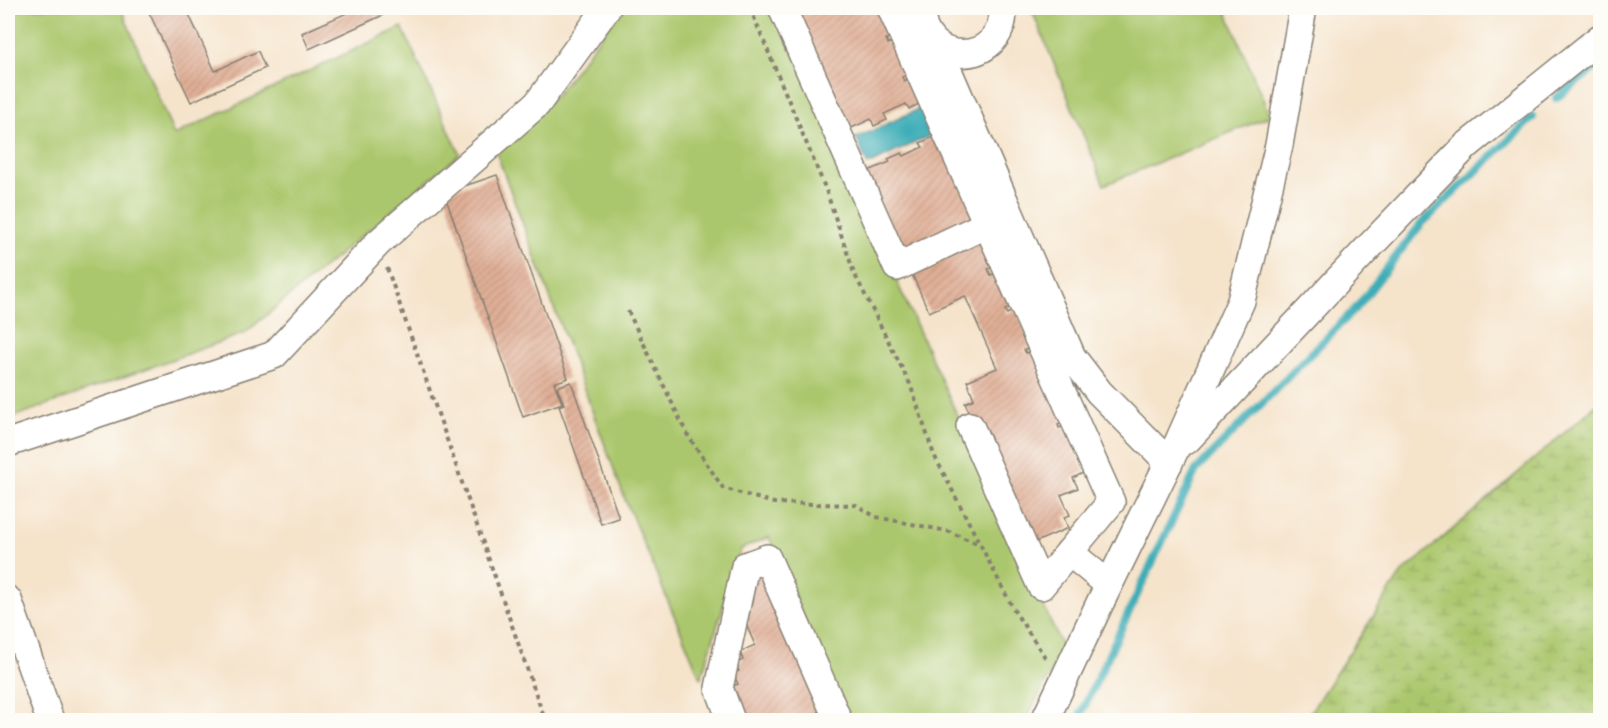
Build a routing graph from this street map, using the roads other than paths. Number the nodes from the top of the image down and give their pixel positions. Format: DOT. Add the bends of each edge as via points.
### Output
graph roads {
  1 [pos="608,8"];
  2 [pos="782,8"];
  3 [pos="891,8"];
  4 [pos="921,8"];
  5 [pos="1003,8"];
  6 [pos="1303,8"];
  7 [pos="1600,38"];
  8 [pos="937,45"];
  9 [pos="987,224"];
  10 [pos="970,426"];
  11 [pos="8,443"];
  12 [pos="1171,458"];
  13 [pos="1069,552"];
  14 [pos="1109,585"];
  15 [pos="8,600"];
  16 [pos="50,720"];
  17 [pos="731,720"];
  18 [pos="838,720"];
  19 [pos="1045,720"];
  1 -- 11 [label="street" via="537,104 378,243 274,355"];
  2 -- 9 [label="street" via="897,267"];
  3 -- 9 [label="street"];
  4 -- 8 [label="street" via="924,29"];
  5 -- 8 [label="street" via="1000,29 985,47 963,54"];
  6 -- 12 [label="street" via="1279,146 1241,301"];
  7 -- 12 [label="street" via="1466,146"];
  8 -- 12 [label="street" via="1071,357 1099,392"];
  9 -- 13 [label="street" via="1111,502"];
  10 -- 13 [label="street" via="1041,586"];
  12 -- 14 [label="street"];
  13 -- 14 [label="street"];
  14 -- 19 [label="street"];
  15 -- 16 [label="street"];
  17 -- 18 [label="street" via="719,688 745,566 767,558"];
}
